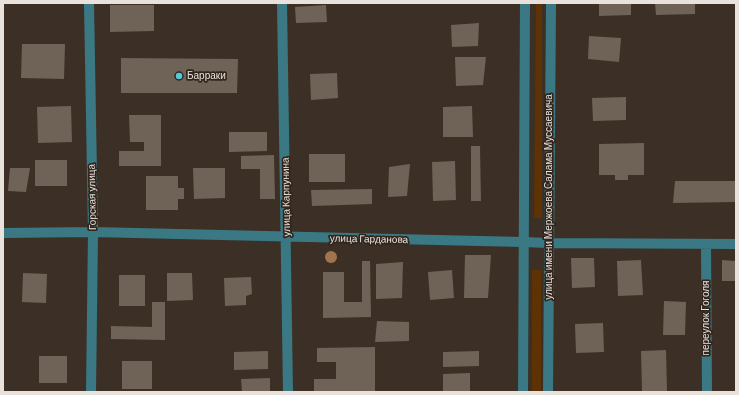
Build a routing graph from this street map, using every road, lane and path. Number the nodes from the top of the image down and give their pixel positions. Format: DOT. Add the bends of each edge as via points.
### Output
graph roads {
  1 [pos="89,3"];
  2 [pos="282,3"];
  3 [pos="525,3"];
  4 [pos="551,3"];
  5 [pos="93,232"];
  6 [pos="3,233"];
  7 [pos="286,237"];
  8 [pos="524,242"];
  9 [pos="549,243"];
  10 [pos="706,244"];
  11 [pos="736,244"];
  12 [pos="91,392"];
  13 [pos="288,392"];
  14 [pos="523,392"];
  15 [pos="548,392"];
  16 [pos="707,392"];
  1 -- 5 [label="street, Горская улица"];
  2 -- 7 [label="street, улица Карпунина"];
  3 -- 8 [label="street"];
  4 -- 9 [label="street, улица имени Мержоева Салама Муссаевича"];
  5 -- 6 [label="street, улица Гарданова"];
  5 -- 7 [label="street, улица Гарданова"];
  5 -- 12 [label="street, Горская улица"];
  7 -- 8 [label="street, улица Гарданова"];
  7 -- 13 [label="street, улица Карпунина"];
  8 -- 9 [label="street, улица Гарданова"];
  8 -- 14 [label="street"];
  9 -- 10 [label="street, улица Гарданова"];
  9 -- 15 [label="street, улица имени Мержоева Салама Муссаевича"];
  10 -- 11 [label="street, улица Гарданова"];
  10 -- 16 [label="street, переулок Гоголя"];
}
